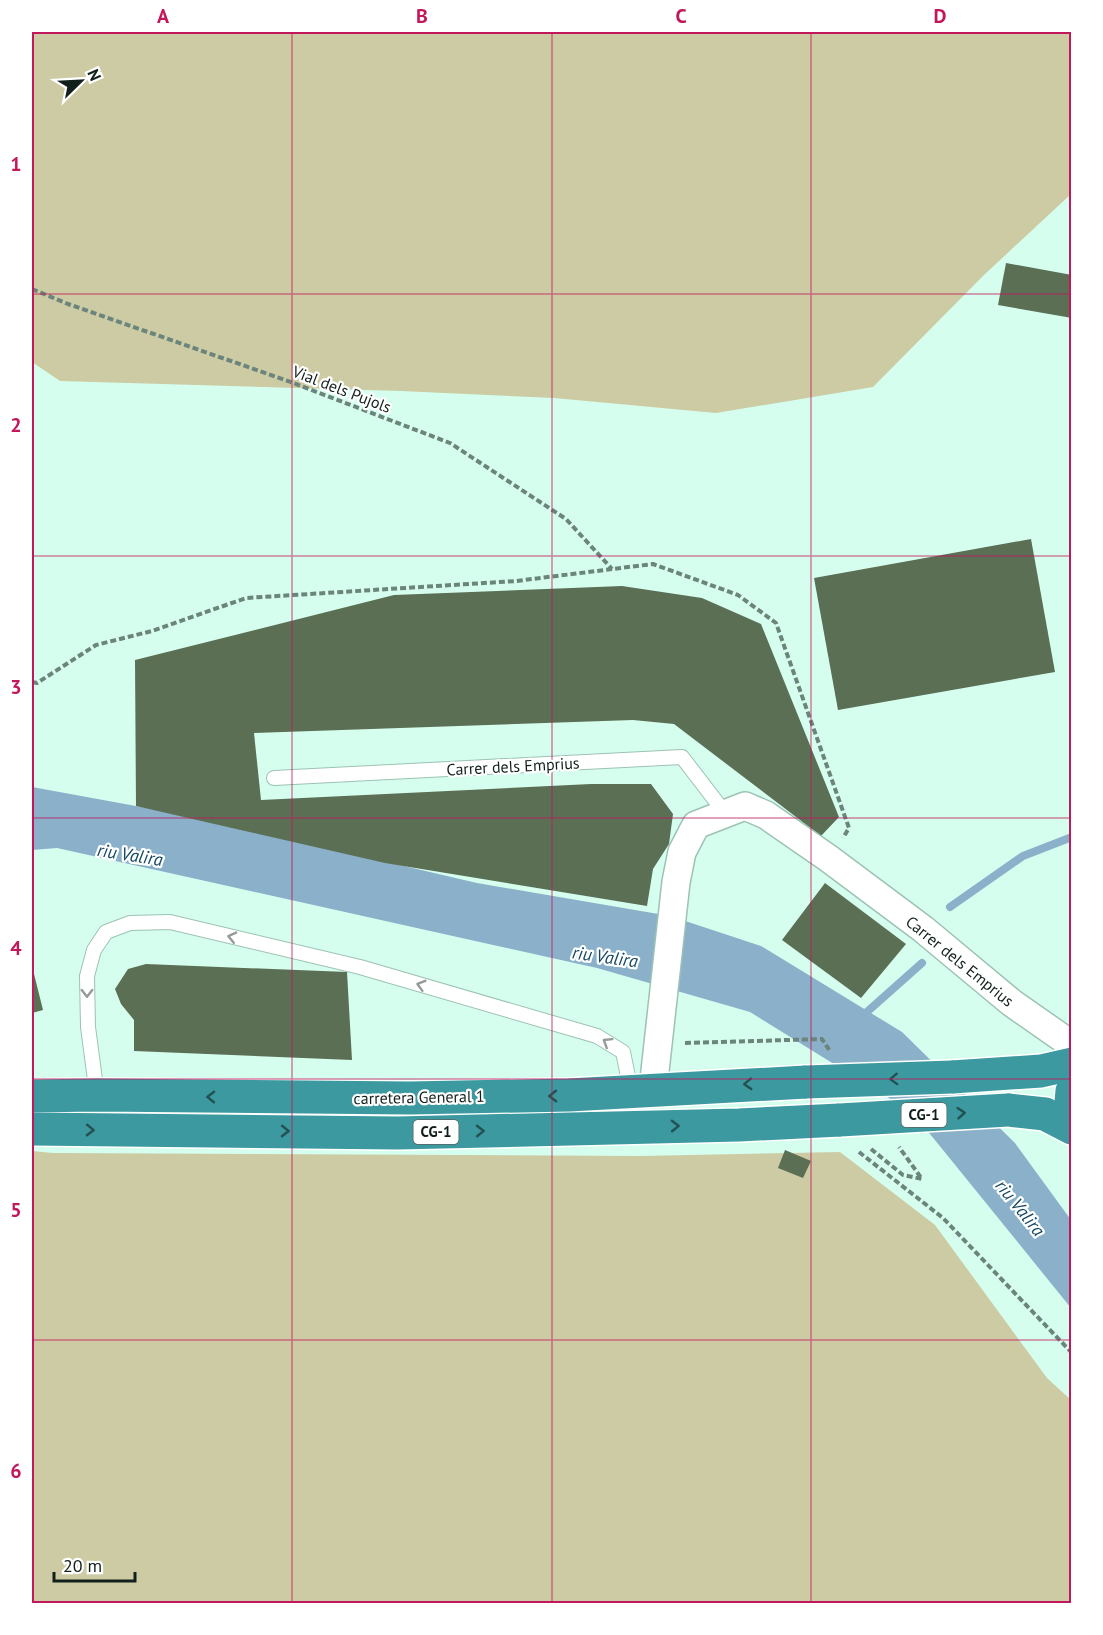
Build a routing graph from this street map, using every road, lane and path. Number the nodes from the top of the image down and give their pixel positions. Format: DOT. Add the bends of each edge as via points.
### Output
graph roads {
  1 [pos="32,289"];
  2 [pos="612,569"];
  3 [pos="32,682"];
  4 [pos="274,778"];
  5 [pos="725,813"];
  6 [pos="828,858"];
  7 [pos="1071,1045"];
  8 [pos="1071,1064"];
  9 [pos="642,1090"];
  10 [pos="1071,1091"];
  11 [pos="97,1095"];
  12 [pos="32,1096"];
  13 [pos="1071,1123"];
  14 [pos="1071,1128"];
  15 [pos="32,1129"];
  16 [pos="859,1152"];
  17 [pos="1071,1353"];
  1 -- 2 [label="path, Vial dels Pujols" via="450,443 567,519"];
  2 -- 3 [label="path" via="516,581 246,598 153,631 96,645 37,683"];
  2 -- 6 [label="path" via="653,564 738,595 776,623 849,828"];
  4 -- 5 [label="lane, Carrer dels Emprius" via="682,757"];
  5 -- 6 [label="street, Carrer dels Emprius" via="744,806 766,815"];
  5 -- 9 [label="street, Carrer dels Emprius" via="696,825 682,852 661,1026"];
  6 -- 7 [label="street, Carrer dels Emprius" via="923,929 1011,1004"];
  8 -- 9 [label="highway, carretera General 1 / CG-1, one-way, bridge" via="1041,1071 952,1077"];
  9 -- 11 [label="highway, carretera General 1 / CG-1, one-way" via="410,1098"];
  9 -- 11 [label="lane, one-way" via="623,1052 597,1036 360,967 170,922 130,922 106,932 94,950 87,976 88,1027"];
  10 -- 13 [label="highway"];
  11 -- 12 [label="highway, carretera General 1 / CG-1"];
  15 -- 14 [label="highway, CG-1, one-way, bridge" via="398,1133 739,1125 1008,1110 1045,1114"];
  16 -- 17 [label="path" via="943,1218"];
}
